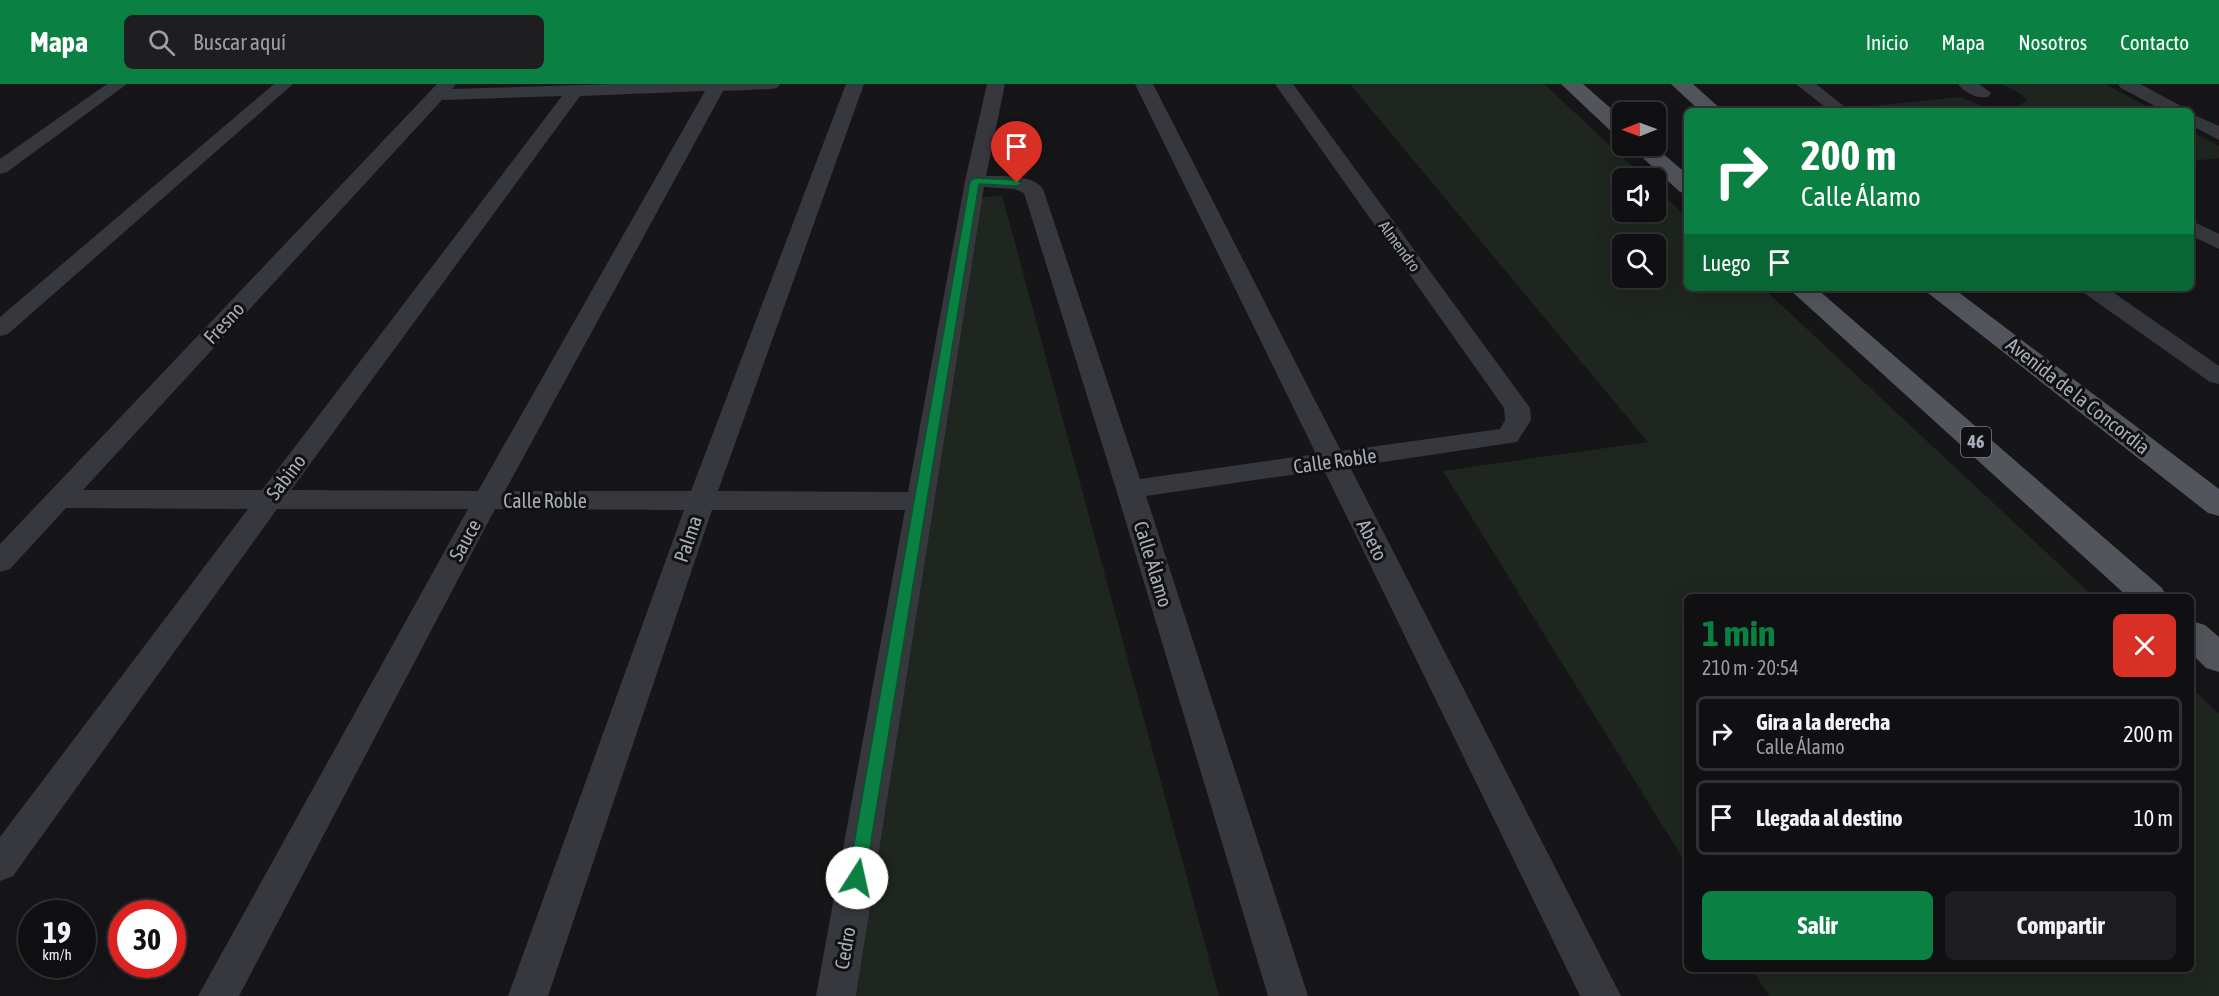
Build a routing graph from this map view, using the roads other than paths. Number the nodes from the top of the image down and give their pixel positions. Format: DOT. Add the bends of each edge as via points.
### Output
graph roads {
  1 [pos="118,84"];
  2 [pos="284,84"];
  3 [pos="771,84"];
  4 [pos="855,84"];
  5 [pos="996,84"];
  6 [pos="1144,84"];
  7 [pos="1284,84"];
  8 [pos="1571,84"];
  9 [pos="1681,84"];
  10 [pos="1804,84"];
  11 [pos="2127,84"];
  12 [pos="717,86"];
  13 [pos="442,90"];
  14 [pos="574,92"];
  15 [pos="1709,108"];
  16 [pos="1837,108"];
  17 [pos="2171,108"];
  18 [pos="1612,120"];
  19 [pos="2194,120"];
  20 [pos="2219,134"];
  21 [pos="1652,156"];
  22 [pos="0,168"];
  23 [pos="975,181"];
  24 [pos="1684,184"];
  25 [pos="2194,228"];
  26 [pos="2219,243"];
  27 [pos="1805,291"];
  28 [pos="1941,291"];
  29 [pos="2096,291"];
  30 [pos="0,329"];
  31 [pos="2219,377"];
  32 [pos="1516,408"];
  33 [pos="1333,462"];
  34 [pos="1130,489"];
  35 [pos="59,499"];
  36 [pos="269,500"];
  37 [pos="486,501"];
  38 [pos="701,501"];
  39 [pos="922,501"];
  40 [pos="2219,505"];
  41 [pos="0,562"];
  42 [pos="2147,594"];
  43 [pos="2194,636"];
  44 [pos="2219,658"];
  45 [pos="0,865"];
  46 [pos="218,996"];
  47 [pos="528,996"];
  48 [pos="836,996"];
  49 [pos="1288,996"];
  50 [pos="1601,996"];
  1 -- 22 [label="street"];
  2 -- 30 [label="street"];
  3 -- 12 [label="street"];
  4 -- 38 [label="street, Palma"];
  5 -- 23 [label="street, Cedro"];
  6 -- 33 [label="street, Abeto"];
  7 -- 32 [label="street, Almendro"];
  8 -- 18 [label="main road"];
  9 -- 15 [label="main road"];
  10 -- 16 [label="street"];
  11 -- 17 [label="street"];
  12 -- 14 [label="street"];
  12 -- 37 [label="street, Sauce"];
  13 -- 14 [label="street"];
  13 -- 35 [label="street, Fresno"];
  14 -- 36 [label="street, Sabino"];
  19 -- 20 [label="street"];
  21 -- 24 [label="main road"];
  23 -- 34 [label="street, Calle Álamo" via="1017,183 1033,189"];
  23 -- 39 [label="street, Cedro"];
  25 -- 26 [label="street"];
  27 -- 42 [label="main road, 46"];
  28 -- 40 [label="main road, Avenida de la Concordia"];
  29 -- 31 [label="street"];
  32 -- 33 [label="street, Calle Roble" via="1518,420 1508,436"];
  33 -- 34 [label="street, Calle Roble"];
  33 -- 50 [label="street, Abeto"];
  34 -- 49 [label="street, Calle Álamo"];
  35 -- 36 [label="street, Calle Roble"];
  35 -- 41 [label="street, Fresno"];
  36 -- 37 [label="street, Calle Roble"];
  36 -- 45 [label="street, Sabino"];
  37 -- 38 [label="street, Calle Roble"];
  37 -- 46 [label="street, Sauce"];
  38 -- 39 [label="street, Calle Roble"];
  38 -- 47 [label="street, Palma"];
  39 -- 48 [label="street, Cedro"];
  43 -- 44 [label="main road"];
}
